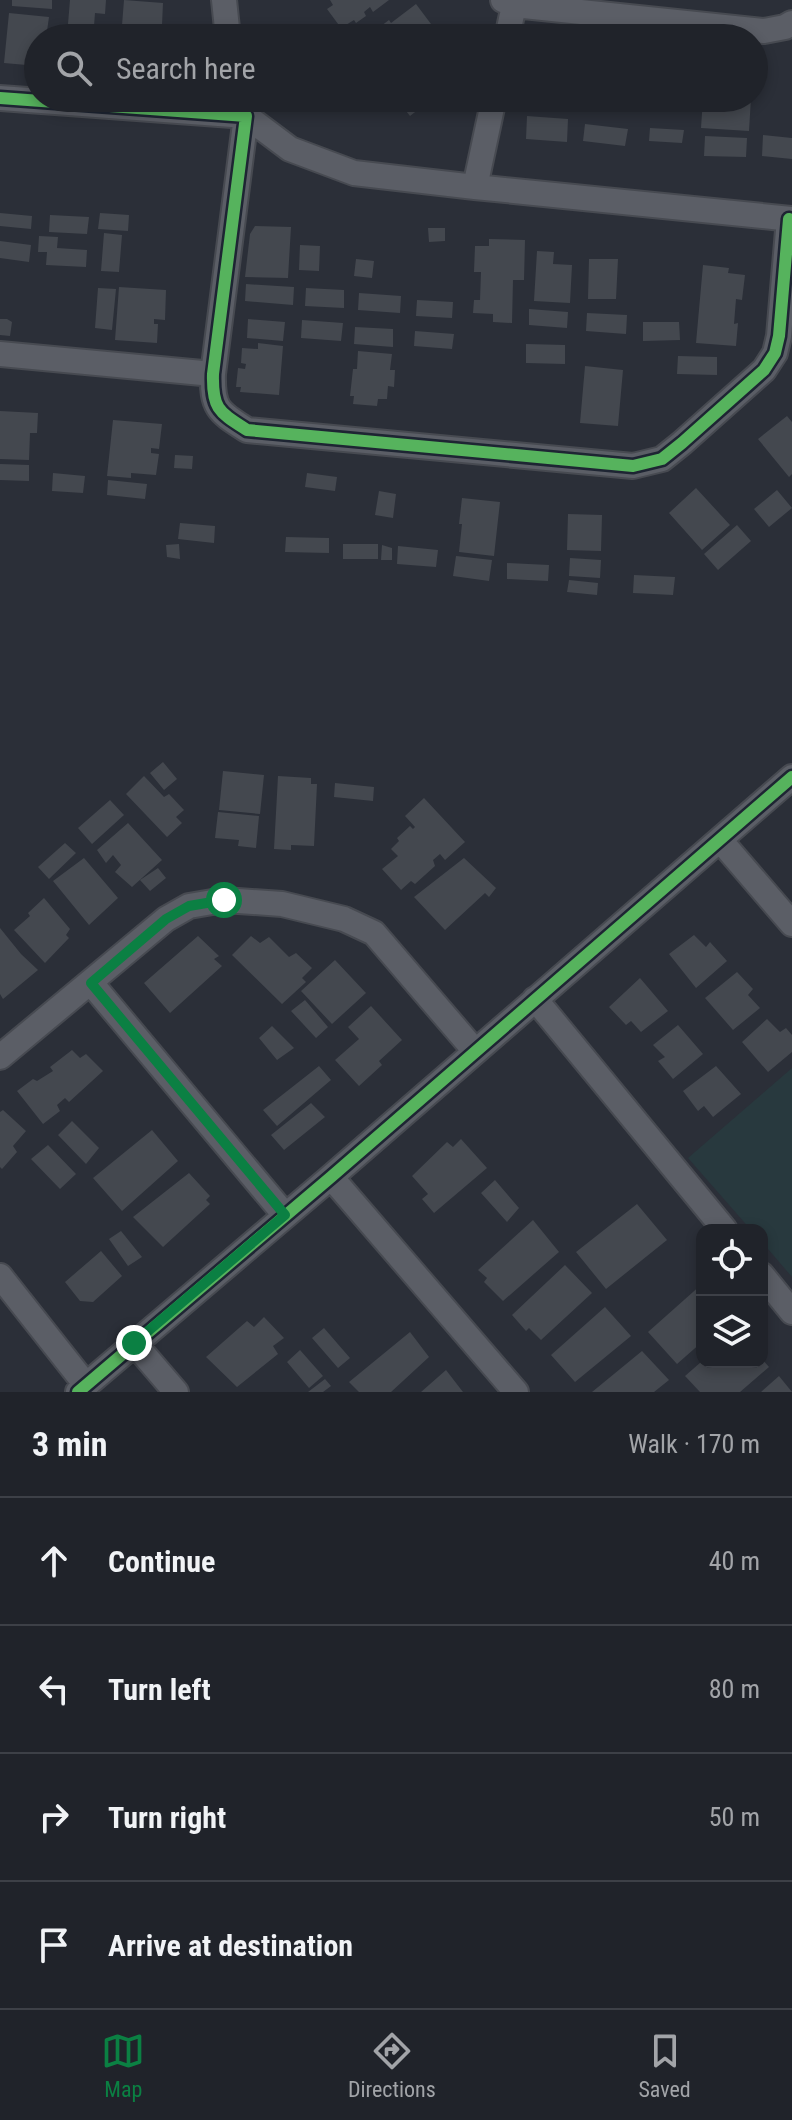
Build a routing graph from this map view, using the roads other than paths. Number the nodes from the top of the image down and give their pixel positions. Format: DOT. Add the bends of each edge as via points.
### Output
graph roads {
  1 [pos="224,0"];
  2 [pos="508,2"];
  3 [pos="792,23"];
  4 [pos="227,24"];
  5 [pos="507,24"];
  6 [pos="702,24"];
  7 [pos="768,30"];
  8 [pos="0,98"];
  9 [pos="24,99"];
  10 [pos="242,112"];
  11 [pos="249,112"];
  12 [pos="491,112"];
  13 [pos="475,187"];
  14 [pos="790,219"];
  15 [pos="0,354"];
  16 [pos="213,374"];
  17 [pos="792,777"];
  18 [pos="720,840"];
  19 [pos="792,924"];
  20 [pos="91,983"];
  21 [pos="535,999"];
  22 [pos="475,1051"];
  23 [pos="0,1057"];
  24 [pos="331,1177"];
  25 [pos="285,1215"];
  26 [pos="720,1224"];
  27 [pos="0,1276"];
  28 [pos="768,1282"];
  29 [pos="792,1312"];
  30 [pos="134,1343"];
  31 [pos="82,1388"];
  32 [pos="176,1392"];
  33 [pos="516,1392"];
  1 -- 4 [label="street"];
  2 -- 5 [label="street"];
  2 -- 6 [label="street"];
  3 -- 7 [label="street"];
  8 -- 9 [label="street"];
  10 -- 16 [label="street"];
  11 -- 13 [label="street" via="290,149 354,173"];
  12 -- 13 [label="street"];
  13 -- 14 [label="street"];
  14 -- 16 [label="street" via="775,353 764,370 662,459 633,466 247,430 224,415 212,398"];
  15 -- 16 [label="street"];
  17 -- 18 [label="street"];
  18 -- 19 [label="street"];
  18 -- 21 [label="street"];
  20 -- 22 [label="street" via="189,906 224,900 282,904 344,919 374,933"];
  20 -- 23 [label="street"];
  20 -- 25 [label="street"];
  21 -- 22 [label="street"];
  21 -- 26 [label="street"];
  22 -- 24 [label="street"];
  24 -- 25 [label="street"];
  24 -- 33 [label="street"];
  25 -- 30 [label="street"];
  27 -- 31 [label="street"];
  28 -- 29 [label="street"];
  30 -- 31 [label="street"];
  30 -- 32 [label="street"];
}
